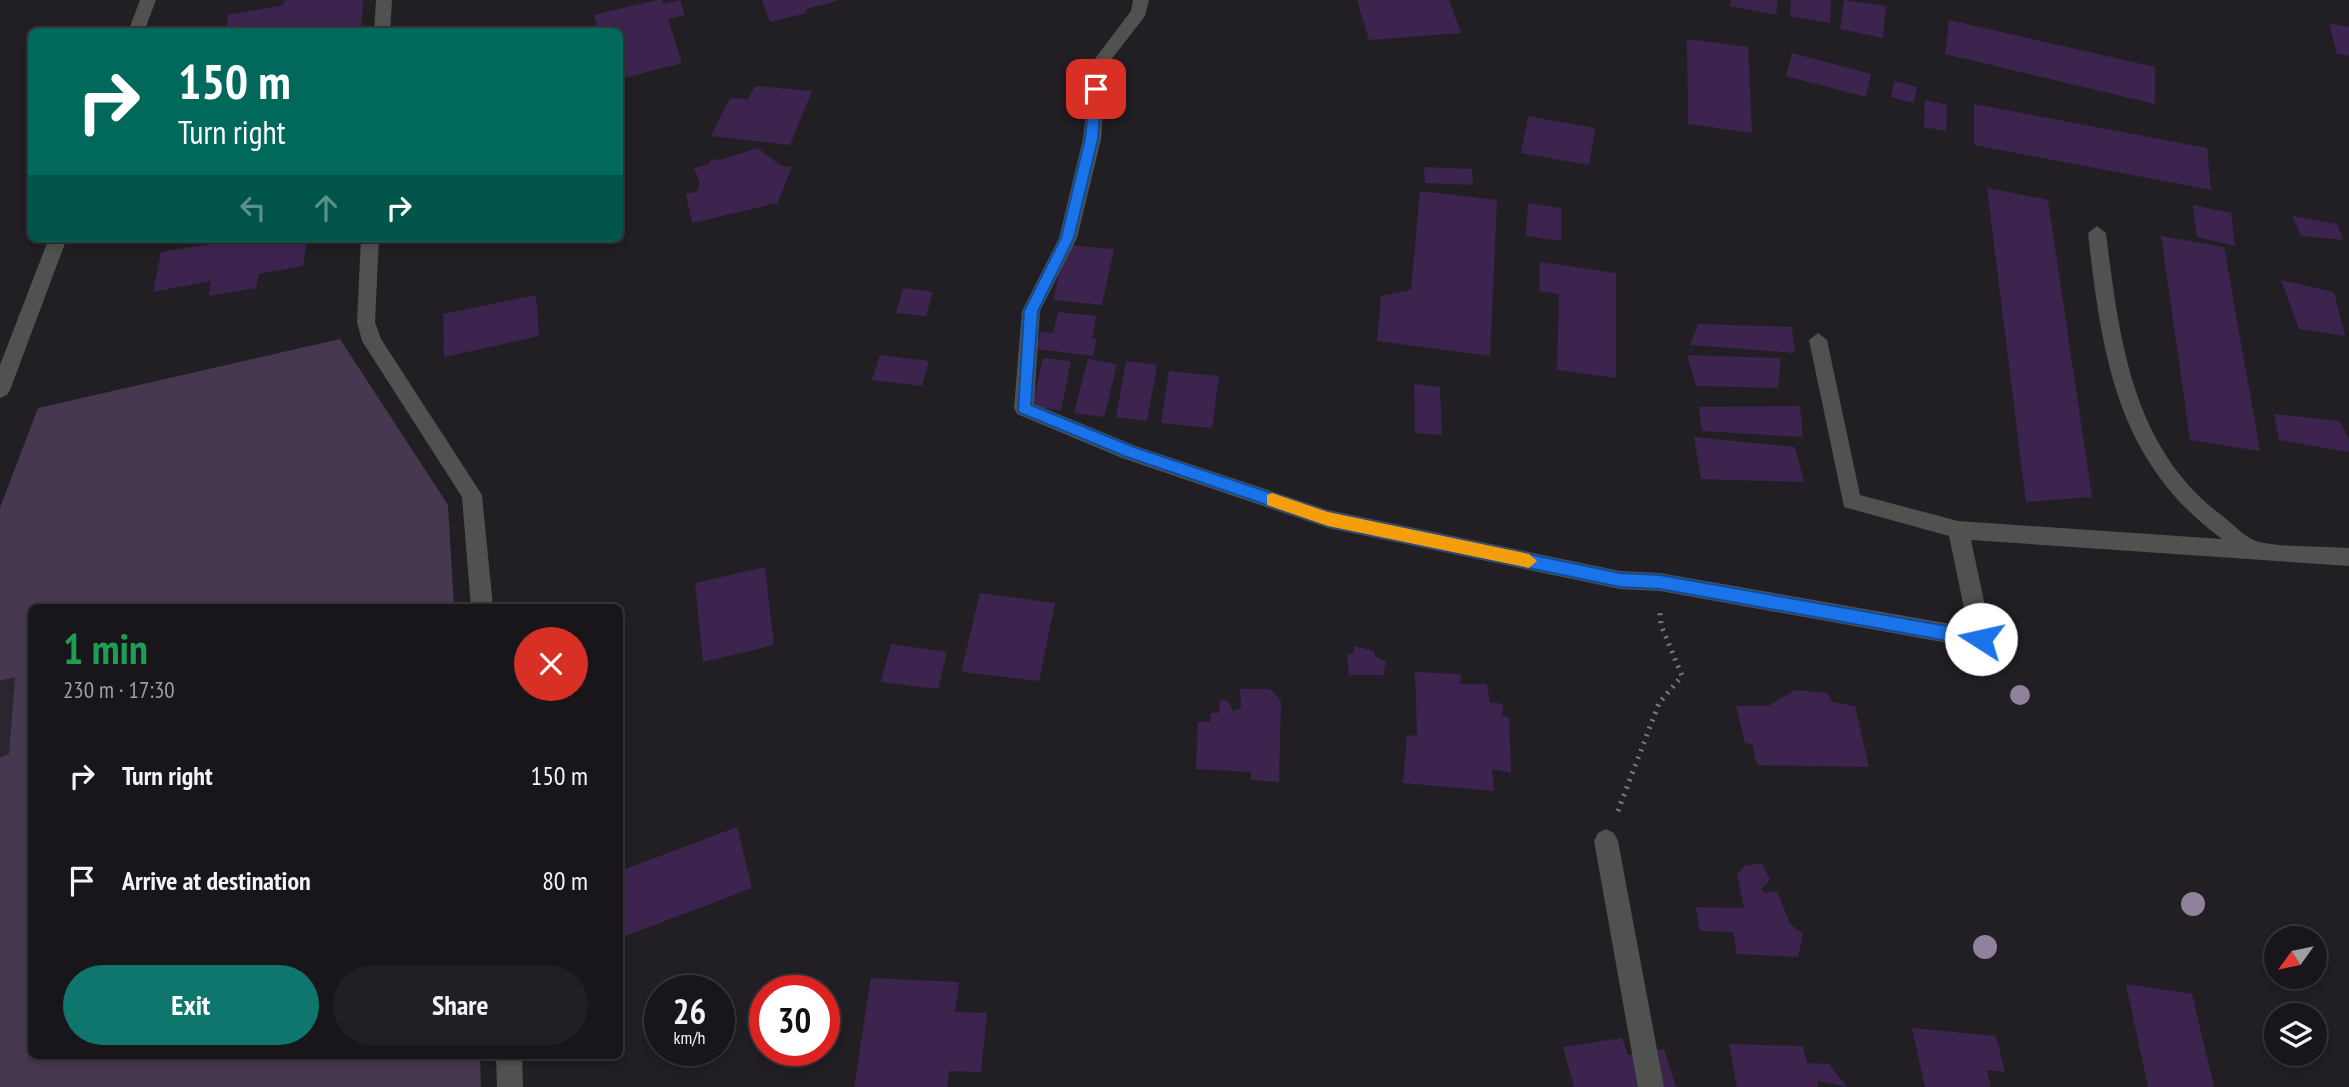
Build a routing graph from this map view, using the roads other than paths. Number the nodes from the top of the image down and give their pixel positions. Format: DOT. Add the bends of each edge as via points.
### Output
graph roads {
  1 [pos="148,0"];
  2 [pos="384,0"];
  3 [pos="1141,0"];
  4 [pos="138,28"];
  5 [pos="382,28"];
  6 [pos="2097,233"];
  7 [pos="56,242"];
  8 [pos="370,242"];
  9 [pos="1818,340"];
  10 [pos="0,390"];
  11 [pos="1958,530"];
  12 [pos="2253,551"];
  13 [pos="2349,557"];
  14 [pos="482,604"];
  15 [pos="1606,841"];
  16 [pos="509,1059"];
  17 [pos="510,1087"];
  18 [pos="1651,1087"];
  1 -- 4 [label="street"];
  2 -- 5 [label="street"];
  3 -- 11 [label="street" via="1139,12 1098,64 1091,139 1068,238 1031,311 1024,408 1129,452 1328,519 1620,580 1660,582 1981,639"];
  6 -- 12 [label="street" via="2112,350 2133,420 2183,495"];
  7 -- 10 [label="street"];
  8 -- 14 [label="street" via="366,322 372,341 472,495"];
  9 -- 11 [label="street" via="1851,501"];
  11 -- 12 [label="street"];
  12 -- 13 [label="street"];
  15 -- 18 [label="street"];
  16 -- 17 [label="street"];
}
